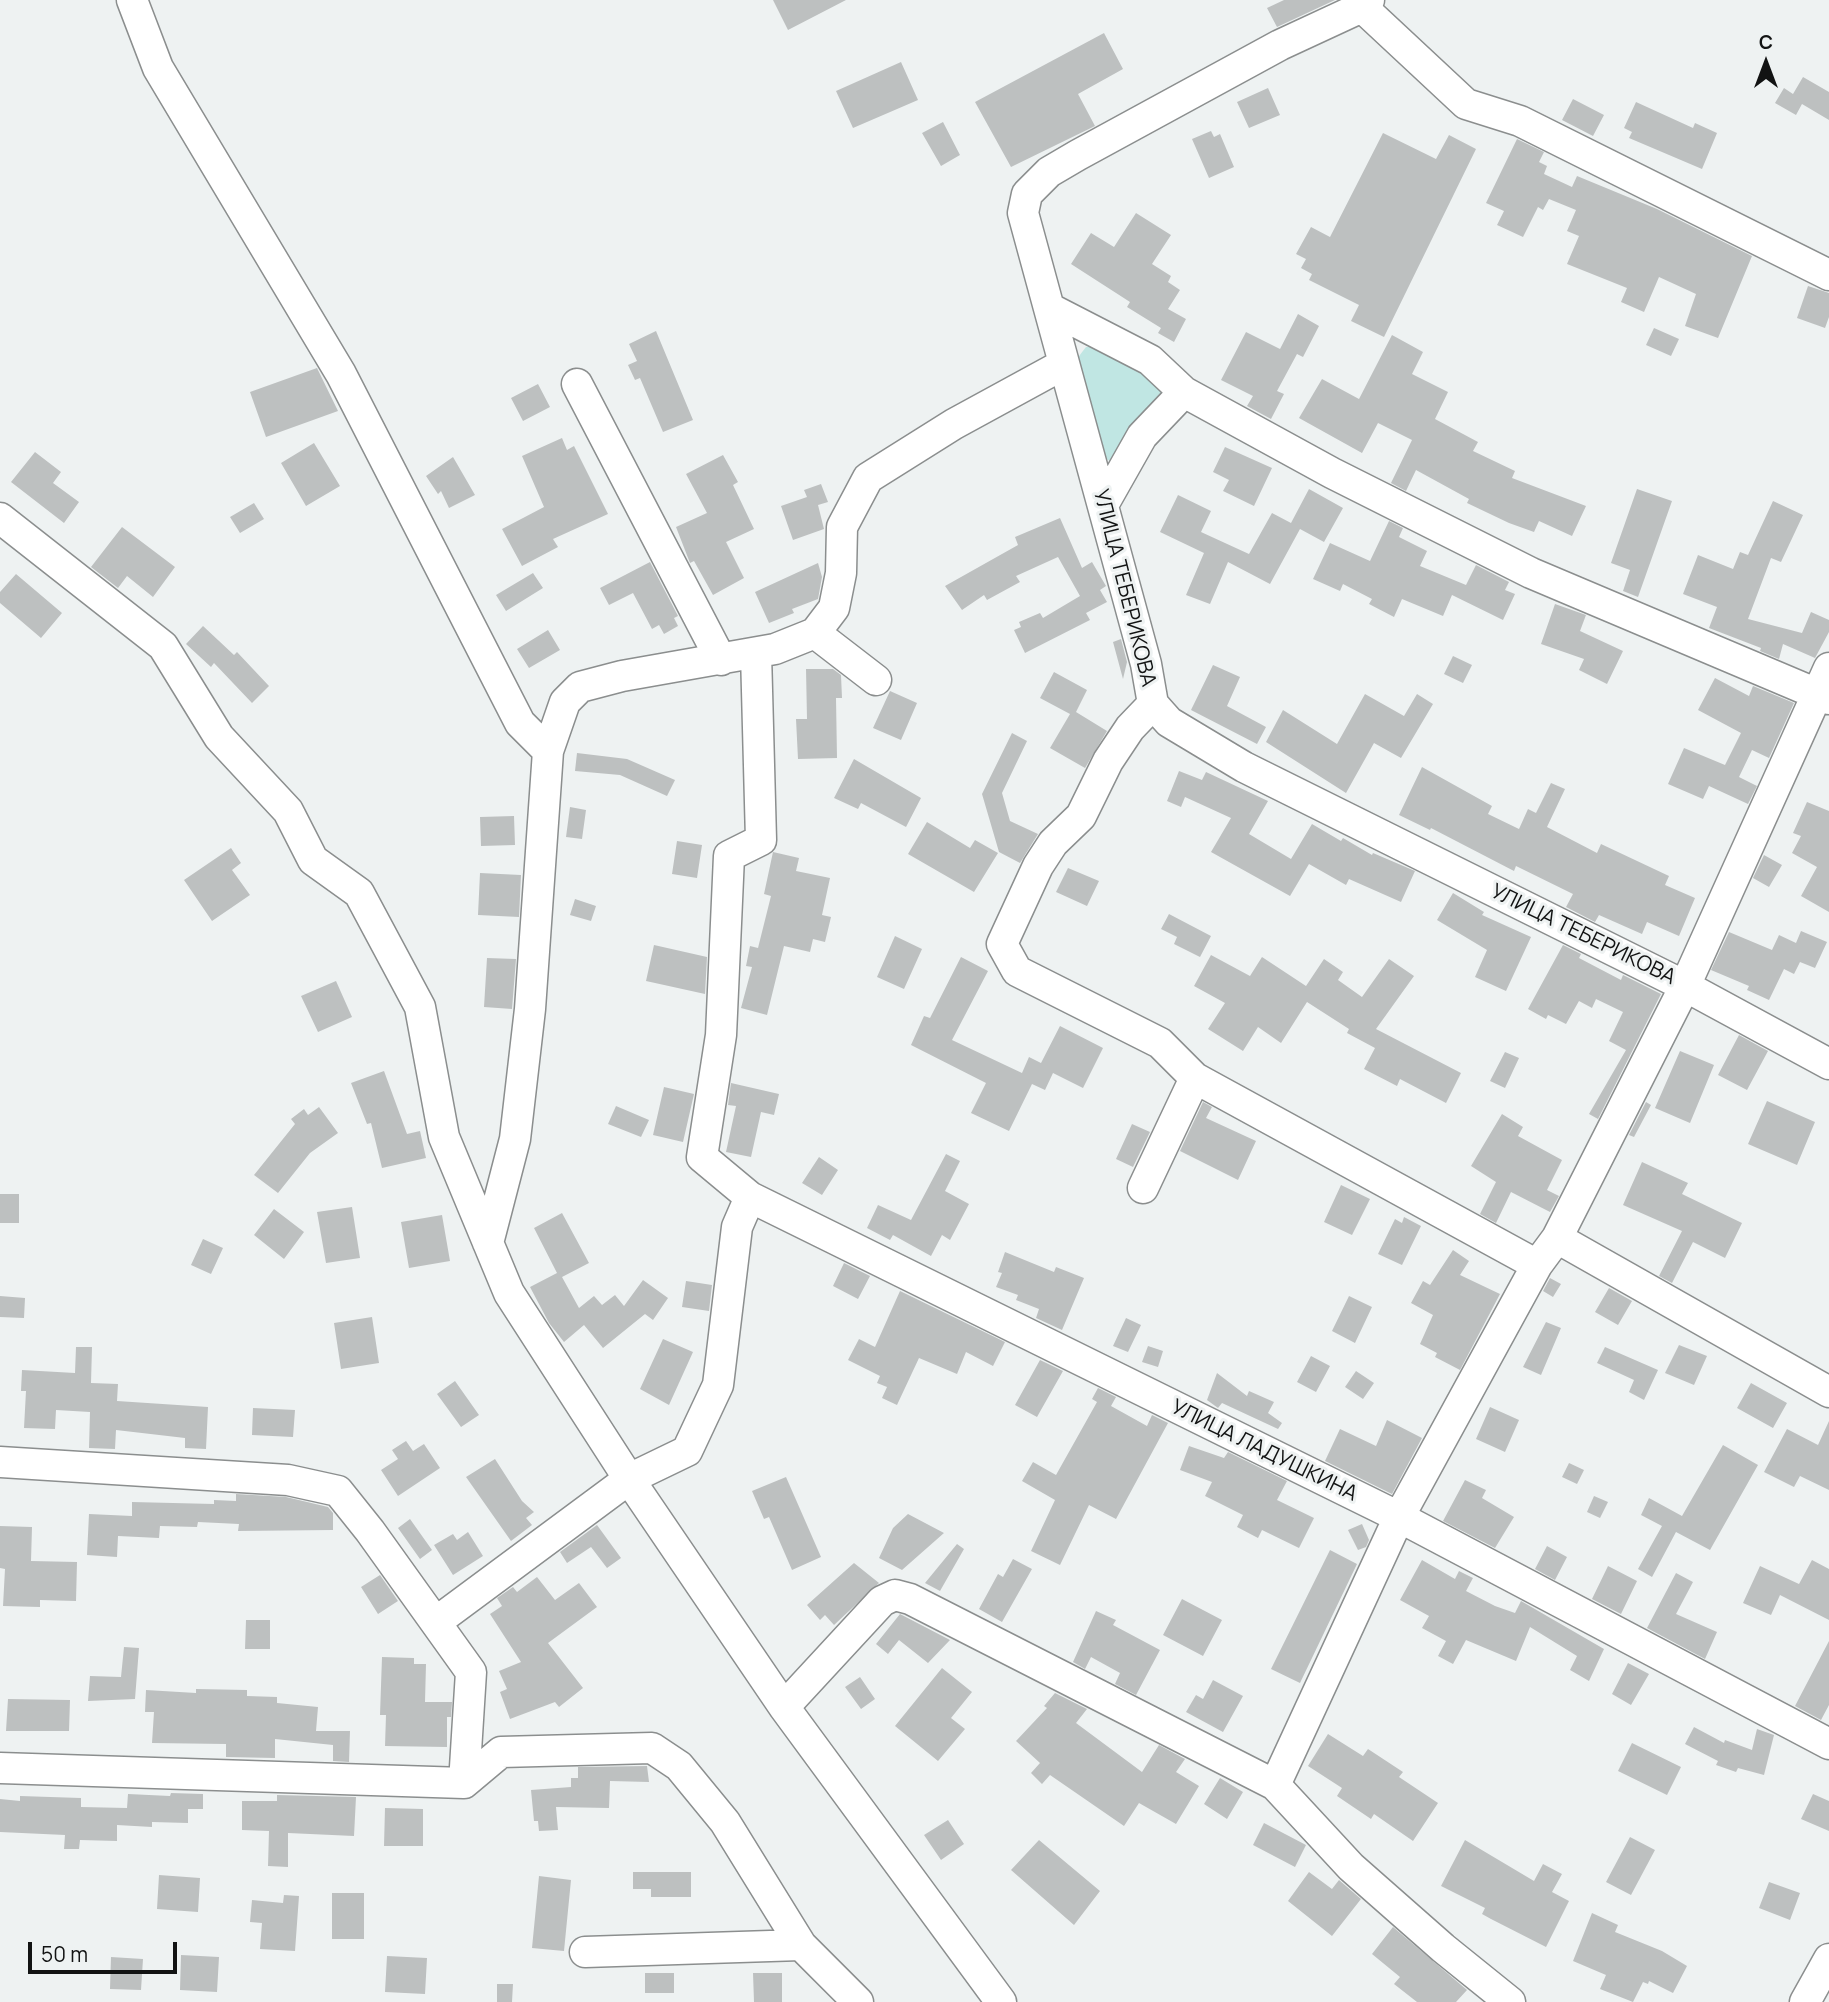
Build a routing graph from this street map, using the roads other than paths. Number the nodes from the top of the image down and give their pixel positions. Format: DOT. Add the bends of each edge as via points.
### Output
graph roads {
  1 [pos="132,0"];
  2 [pos="1365,4"];
  3 [pos="1829,275"];
  4 [pos="1049,308"];
  5 [pos="1064,364"];
  6 [pos="578,384"];
  7 [pos="1184,391"];
  8 [pos="1103,505"];
  9 [pos="0,518"];
  10 [pos="815,633"];
  11 [pos="756,653"];
  12 [pos="721,660"];
  13 [pos="876,680"];
  14 [pos="1825,686"];
  15 [pos="1153,704"];
  16 [pos="548,751"];
  17 [pos="1685,986"];
  18 [pos="1829,1064"];
  19 [pos="1195,1078"];
  20 [pos="1143,1188"];
  21 [pos="750,1197"];
  22 [pos="1557,1238"];
  23 [pos="488,1243"];
  24 [pos="1537,1265"];
  25 [pos="1829,1392"];
  26 [pos="0,1462"];
  27 [pos="629,1479"];
  28 [pos="1399,1517"];
  29 [pos="436,1622"];
  30 [pos="784,1707"];
  31 [pos="1829,1744"];
  32 [pos="0,1768"];
  33 [pos="464,1783"];
  34 [pos="1275,1785"];
  35 [pos="801,1945"];
  36 [pos="585,1952"];
  37 [pos="1829,1959"];
  38 [pos="858,2002"];
  39 [pos="1001,2002"];
  40 [pos="1510,2002"];
  41 [pos="1805,2002"];
  1 -- 16 [label="street" via="158,68 341,374 520,723"];
  2 -- 3 [label="street" via="1466,104 1520,121"];
  2 -- 4 [label="street, УЛИЦА ТЕБЕРИКОВА" via="1280,45 1042,179 1027,194 1023,213"];
  4 -- 5 [label="street, УЛИЦА ТЕБЕРИКОВА"];
  4 -- 7 [label="street" via="1150,360"];
  5 -- 8 [label="street, УЛИЦА ТЕБЕРИКОВА"];
  5 -- 10 [label="street" via="868,478 842,527 841,573 834,608"];
  6 -- 12 [label="street"];
  7 -- 8 [label="street" via="1142,436"];
  7 -- 14 [label="street" via="1332,473 1531,573"];
  8 -- 15 [label="street, УЛИЦА ТЕБЕРИКОВА"];
  9 -- 23 [label="street" via="163,646 219,737 288,811 313,860 359,893 420,1007 444,1137"];
  10 -- 11 [label="street"];
  10 -- 13 [label="street"];
  11 -- 12 [label="street"];
  11 -- 21 [label="street, УЛИЦА ЛАДУШКИНА" via="761,840 729,856 721,1035 702,1157"];
  12 -- 16 [label="street" via="580,687 565,702"];
  14 -- 17 [label="street"];
  15 -- 17 [label="street, УЛИЦА ТЕБЕРИКОВА" via="1170,722 1244,767"];
  15 -- 19 [label="street" via="1130,727 1108,761 1081,816 1045,854 1002,944 1017,971 1160,1043"];
  16 -- 23 [label="street" via="530,1009 515,1139"];
  17 -- 18 [label="street, УЛИЦА ТЕБЕРИКОВА"];
  17 -- 22 [label="street"];
  19 -- 20 [label="street"];
  19 -- 24 [label="street"];
  21 -- 27 [label="street" via="737,1227 718,1385 687,1451"];
  21 -- 28 [label="street, УЛИЦА ЛАДУШКИНА"];
  22 -- 24 [label="street"];
  22 -- 25 [label="street"];
  23 -- 27 [label="street" via="529,1328"];
  24 -- 28 [label="street"];
  26 -- 29 [label="street" via="288,1480 338,1492"];
  27 -- 29 [label="street"];
  27 -- 30 [label="street"];
  28 -- 31 [label="street, УЛИЦА ЛАДУШКИНА"];
  28 -- 34 [label="street"];
  29 -- 33 [label="street" via="471,1672"];
  30 -- 34 [label="street" via="883,1601 895,1595"];
  30 -- 39 [label="street"];
  32 -- 33 [label="street"];
  33 -- 35 [label="street" via="501,1752 652,1748 679,1766 725,1822"];
  34 -- 40 [label="street" via="1351,1867"];
  35 -- 36 [label="street"];
  35 -- 38 [label="street"];
  37 -- 41 [label="street"];
}
